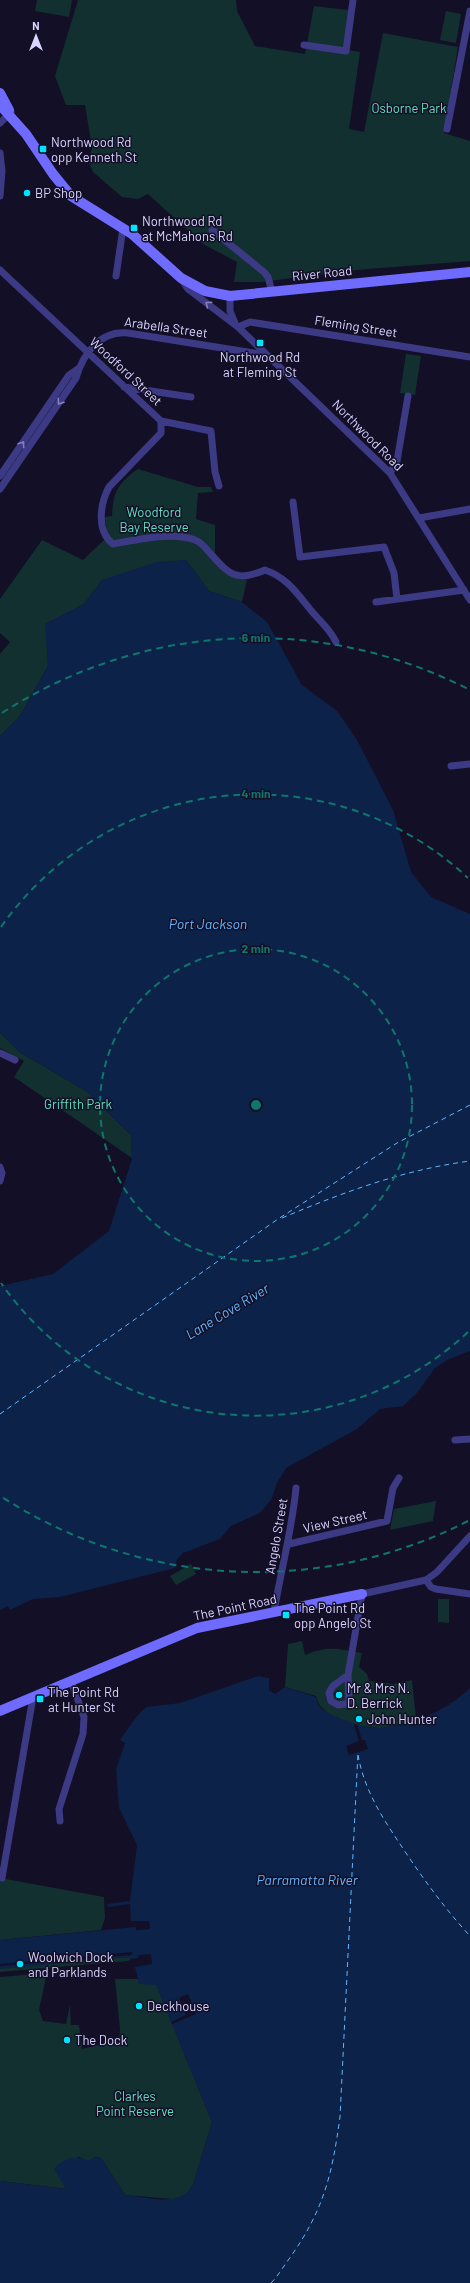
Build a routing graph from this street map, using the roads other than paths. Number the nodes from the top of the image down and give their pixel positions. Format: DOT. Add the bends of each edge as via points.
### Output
graph roads {
  1 [pos="353,0"];
  2 [pos="470,11"];
  3 [pos="304,44"];
  4 [pos="0,93"];
  5 [pos="0,105"];
  6 [pos="9,114"];
  7 [pos="0,123"];
  8 [pos="447,129"];
  9 [pos="0,153"];
  10 [pos="0,196"];
  11 [pos="123,228"];
  12 [pos="212,230"];
  13 [pos="0,270"];
  14 [pos="470,272"];
  15 [pos="116,276"];
  16 [pos="181,278"];
  17 [pos="272,292"];
  18 [pos="230,296"];
  19 [pos="238,327"];
  20 [pos="89,353"];
  21 [pos="266,355"];
  22 [pos="469,355"];
  23 [pos="79,368"];
  24 [pos="124,387"];
  25 [pos="191,396"];
  26 [pos="408,396"];
  27 [pos="161,422"];
  28 [pos="390,473"];
  29 [pos="0,476"];
  30 [pos="219,486"];
  31 [pos="0,489"];
  32 [pos="293,502"];
  33 [pos="470,509"];
  34 [pos="419,518"];
  35 [pos="464,590"];
  36 [pos="397,599"];
  37 [pos="470,600"];
  38 [pos="376,602"];
  39 [pos="336,642"];
  40 [pos="470,764"];
  41 [pos="451,766"];
  42 [pos="0,1053"];
  43 [pos="15,1060"];
  44 [pos="0,1167"];
  45 [pos="0,1181"];
  46 [pos="470,1439"];
  47 [pos="455,1440"];
  48 [pos="399,1478"];
  49 [pos="296,1488"];
  50 [pos="470,1536"];
  51 [pos="289,1544"];
  52 [pos="426,1580"];
  53 [pos="362,1594"];
  54 [pos="470,1594"];
  55 [pos="274,1612"];
  56 [pos="348,1675"];
  57 [pos="71,1681"];
  58 [pos="33,1697"];
  59 [pos="0,1711"];
  60 [pos="60,1820"];
  61 [pos="2,1878"];
  1 -- 3 [label="street" via="346,51"];
  2 -- 8 [label="street"];
  4 -- 6 [label="main road, Northwood Road"];
  5 -- 6 [label="main road, Northwood Road"];
  6 -- 7 [label="street"];
  6 -- 11 [label="main road, Northwood Road" via="71,196"];
  9 -- 10 [label="street"];
  11 -- 15 [label="street"];
  11 -- 16 [label="main road, Northwood Road"];
  12 -- 17 [label="street" via="268,276"];
  13 -- 20 [label="street, Woodford Street"];
  14 -- 17 [label="main road, River Road"];
  16 -- 18 [label="main road, River Road" via="205,291"];
  19 -- 16 [label="street, Northwood Road, one-way" via="188,289"];
  17 -- 18 [label="main road, River Road"];
  18 -- 19 [label="street, Northwood Road" via="231,316"];
  19 -- 21 [label="street, Northwood Road"];
  19 -- 22 [label="street, Fleming Street" via="250,322"];
  20 -- 21 [label="street, Arabella Street" via="105,336 119,332"];
  20 -- 23 [label="street, Arabella Street"];
  20 -- 24 [label="street, Woodford Street"];
  21 -- 28 [label="street, Northwood Road"];
  29 -- 23 [label="street, Arabella Street, one-way" via="69,374"];
  23 -- 31 [label="street, Arabella Street, one-way" via="76,378"];
  24 -- 25 [label="street"];
  24 -- 27 [label="street, Woodford Street"];
  26 -- 28 [label="street" via="398,460"];
  27 -- 30 [label="street" via="211,431"];
  27 -- 39 [label="street, Woodford Street" via="161,433 105,495 102,505 103,532 106,539 113,544 159,538 194,539 228,572 247,577 265,570 277,574 298,592"];
  28 -- 34 [label="street, Northwood Road"];
  32 -- 36 [label="street" via="300,557 384,547 394,573"];
  33 -- 34 [label="street"];
  34 -- 35 [label="street, Northwood Road"];
  35 -- 36 [label="street"];
  35 -- 37 [label="street, Northwood Road"];
  36 -- 38 [label="street"];
  40 -- 41 [label="street"];
  42 -- 43 [label="street"];
  44 -- 45 [label="street"];
  46 -- 47 [label="street"];
  48 -- 51 [label="street, View Street" via="393,1488 387,1521"];
  49 -- 51 [label="street, Angelo Street"];
  50 -- 52 [label="street, The Point Road" via="437,1572"];
  51 -- 55 [label="street, Angelo Street" via="284,1556"];
  52 -- 53 [label="street, The Point Road"];
  52 -- 54 [label="street" via="436,1589"];
  53 -- 55 [label="main road, The Point Road"];
  53 -- 56 [label="street"];
  55 -- 57 [label="main road, The Point Road" via="197,1628"];
  57 -- 58 [label="main road, The Point Road"];
  57 -- 60 [label="street" via="84,1717 83,1734 59,1809"];
  58 -- 59 [label="main road, The Point Road"];
  58 -- 61 [label="street"];
}
